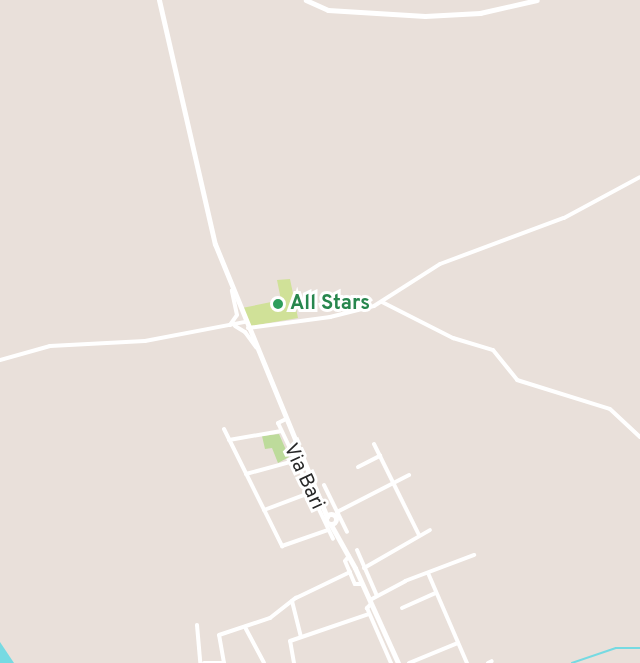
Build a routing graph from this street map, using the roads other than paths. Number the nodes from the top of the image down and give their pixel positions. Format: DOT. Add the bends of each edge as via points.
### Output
graph roads {
  1 [pos="159,0"];
  2 [pos="306,0"];
  3 [pos="537,0"];
  4 [pos="524,2"];
  5 [pos="640,177"];
  6 [pos="232,291"];
  7 [pos="381,302"];
  8 [pos="245,321"];
  9 [pos="235,324"];
  10 [pos="248,328"];
  11 [pos="256,347"];
  12 [pos="0,360"];
  13 [pos="286,419"];
  14 [pos="224,429"];
  15 [pos="281,431"];
  16 [pos="640,437"];
  17 [pos="294,438"];
  18 [pos="229,440"];
  19 [pos="286,441"];
  20 [pos="374,444"];
  21 [pos="380,456"];
  22 [pos="294,461"];
  23 [pos="358,467"];
  24 [pos="246,474"];
  25 [pos="409,475"];
  26 [pos="392,484"];
  27 [pos="324,485"];
  28 [pos="309,493"];
  29 [pos="264,510"];
  30 [pos="332,520"];
  31 [pos="430,530"];
  32 [pos="347,532"];
  33 [pos="419,535"];
  34 [pos="333,539"];
  35 [pos="357,550"];
  36 [pos="474,555"];
  37 [pos="364,566"];
  38 [pos="353,570"];
  39 [pos="428,573"];
  40 [pos="369,578"];
  41 [pos="362,583"];
  42 [pos="436,593"];
  43 [pos="377,596"];
  44 [pos="292,601"];
  45 [pos="371,602"];
  46 [pos="402,608"];
  47 [pos="369,614"];
  48 [pos="197,625"];
  49 [pos="246,629"];
  50 [pos="301,637"];
  51 [pos="458,643"];
  52 [pos="202,663"];
  53 [pos="224,663"];
  54 [pos="264,663"];
  55 [pos="294,663"];
  56 [pos="391,663"];
  57 [pos="398,663"];
  58 [pos="409,663"];
  59 [pos="466,663"];
  1 -- 6 [label="main road, Via Bari" via="199,186"];
  2 -- 4 [label="street" via="328,10 395,15 458,15"];
  3 -- 4 [label="street"];
  5 -- 7 [label="street" via="564,218 440,264"];
  6 -- 8 [label="main road, Via Bari"];
  6 -- 9 [label="street"];
  7 -- 10 [label="street" via="343,315"];
  7 -- 16 [label="street" via="453,338 493,350 516,380 610,409"];
  8 -- 9 [label="street"];
  8 -- 10 [label="main road, Via Bari"];
  9 -- 11 [label="street"];
  9 -- 12 [label="street" via="145,341 50,346"];
  10 -- 11 [label="main road, Via Bari"];
  11 -- 13 [label="main road, Via Bari"];
  13 -- 15 [label="street, Via Bari" via="278,422"];
  13 -- 17 [label="main road, Via Bari"];
  14 -- 18 [label="street"];
  15 -- 18 [label="street"];
  15 -- 19 [label="street, Via Bari"];
  17 -- 19 [label="street"];
  17 -- 30 [label="main road, Via Bari"];
  18 -- 24 [label="street"];
  19 -- 22 [label="street, Via Bari"];
  20 -- 21 [label="street"];
  21 -- 23 [label="street"];
  21 -- 26 [label="street"];
  22 -- 24 [label="street"];
  22 -- 28 [label="street, Via Bari"];
  24 -- 29 [label="street"];
  25 -- 26 [label="street"];
  26 -- 30 [label="street"];
  26 -- 33 [label="street"];
  27 -- 30 [label="street, Via Bari"];
  28 -- 29 [label="street"];
  28 -- 30 [label="street, Via Bari"];
  29 -- 30 [label="street" via="282,546"];
  30 -- 32 [label="street, Via Bari"];
  30 -- 34 [label="street, Via Bari"];
  30 -- 38 [label="main road, Via Bari"];
  31 -- 33 [label="street"];
  33 -- 37 [label="street"];
  35 -- 37 [label="street"];
  36 -- 39 [label="street"];
  37 -- 38 [label="street"];
  37 -- 40 [label="street"];
  38 -- 41 [label="main road, Via Bari"];
  38 -- 44 [label="street"];
  39 -- 42 [label="street"];
  39 -- 43 [label="street"];
  40 -- 41 [label="street"];
  40 -- 43 [label="street"];
  41 -- 45 [label="main road, Via Bari"];
  42 -- 46 [label="street"];
  42 -- 51 [label="street"];
  43 -- 45 [label="street"];
  44 -- 49 [label="street" via="274,617"];
  44 -- 50 [label="street"];
  45 -- 47 [label="street" via="367,607"];
  45 -- 57 [label="main road, Via Bari"];
  47 -- 50 [label="street"];
  47 -- 56 [label="street"];
  48 -- 52 [label="street"];
  49 -- 53 [label="street" via="219,636"];
  49 -- 54 [label="street"];
  50 -- 55 [label="street" via="290,641"];
  51 -- 58 [label="street"];
  51 -- 59 [label="street"];
  52 -- 53 [label="street"];
}
